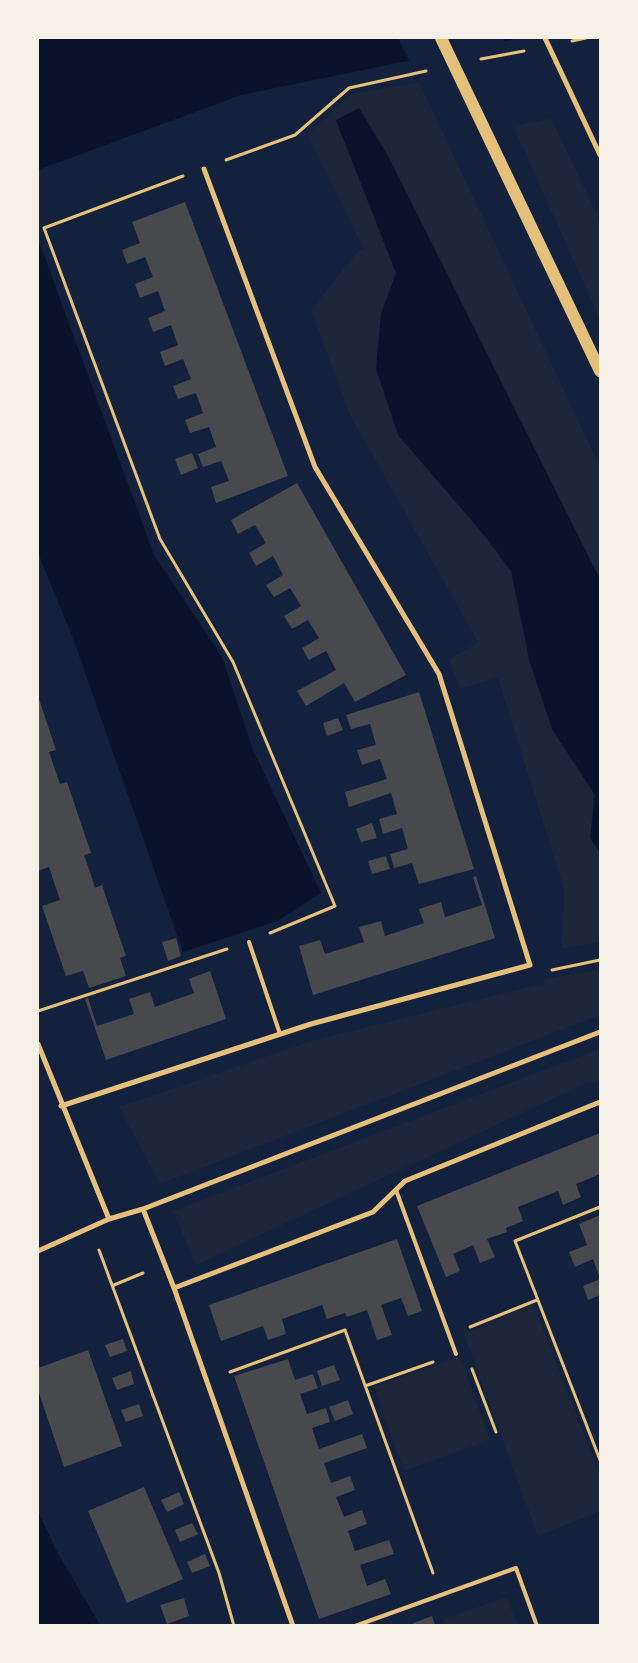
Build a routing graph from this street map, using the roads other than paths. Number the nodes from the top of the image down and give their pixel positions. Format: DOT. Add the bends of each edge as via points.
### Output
graph roads {
  1 [pos="440,38"];
  2 [pos="545,38"];
  3 [pos="600,155"];
  4 [pos="204,168"];
  5 [pos="600,371"];
  6 [pos="249,942"];
  7 [pos="600,1032"];
  8 [pos="280,1034"];
  9 [pos="38,1044"];
  10 [pos="600,1102"];
  11 [pos="61,1106"];
  12 [pos="396,1190"];
  13 [pos="143,1208"];
  14 [pos="109,1219"];
  15 [pos="38,1251"];
  16 [pos="174,1288"];
  17 [pos="456,1354"];
  18 [pos="293,1626"];
  19 [pos="356,1626"];
  20 [pos="537,1626"];
  1 -- 5 [label="main road"];
  2 -- 3 [label="street"];
  4 -- 8 [label="street" via="315,467 439,674 530,965"];
  6 -- 8 [label="lane"];
  7 -- 13 [label="street"];
  8 -- 11 [label="street"];
  9 -- 11 [label="street"];
  10 -- 12 [label="street" via="406,1180"];
  11 -- 14 [label="street"];
  12 -- 16 [label="street" via="373,1212"];
  12 -- 17 [label="lane"];
  13 -- 14 [label="street"];
  13 -- 16 [label="street"];
  14 -- 15 [label="street"];
  16 -- 18 [label="street"];
  19 -- 20 [label="lane" via="516,1568"];
}
